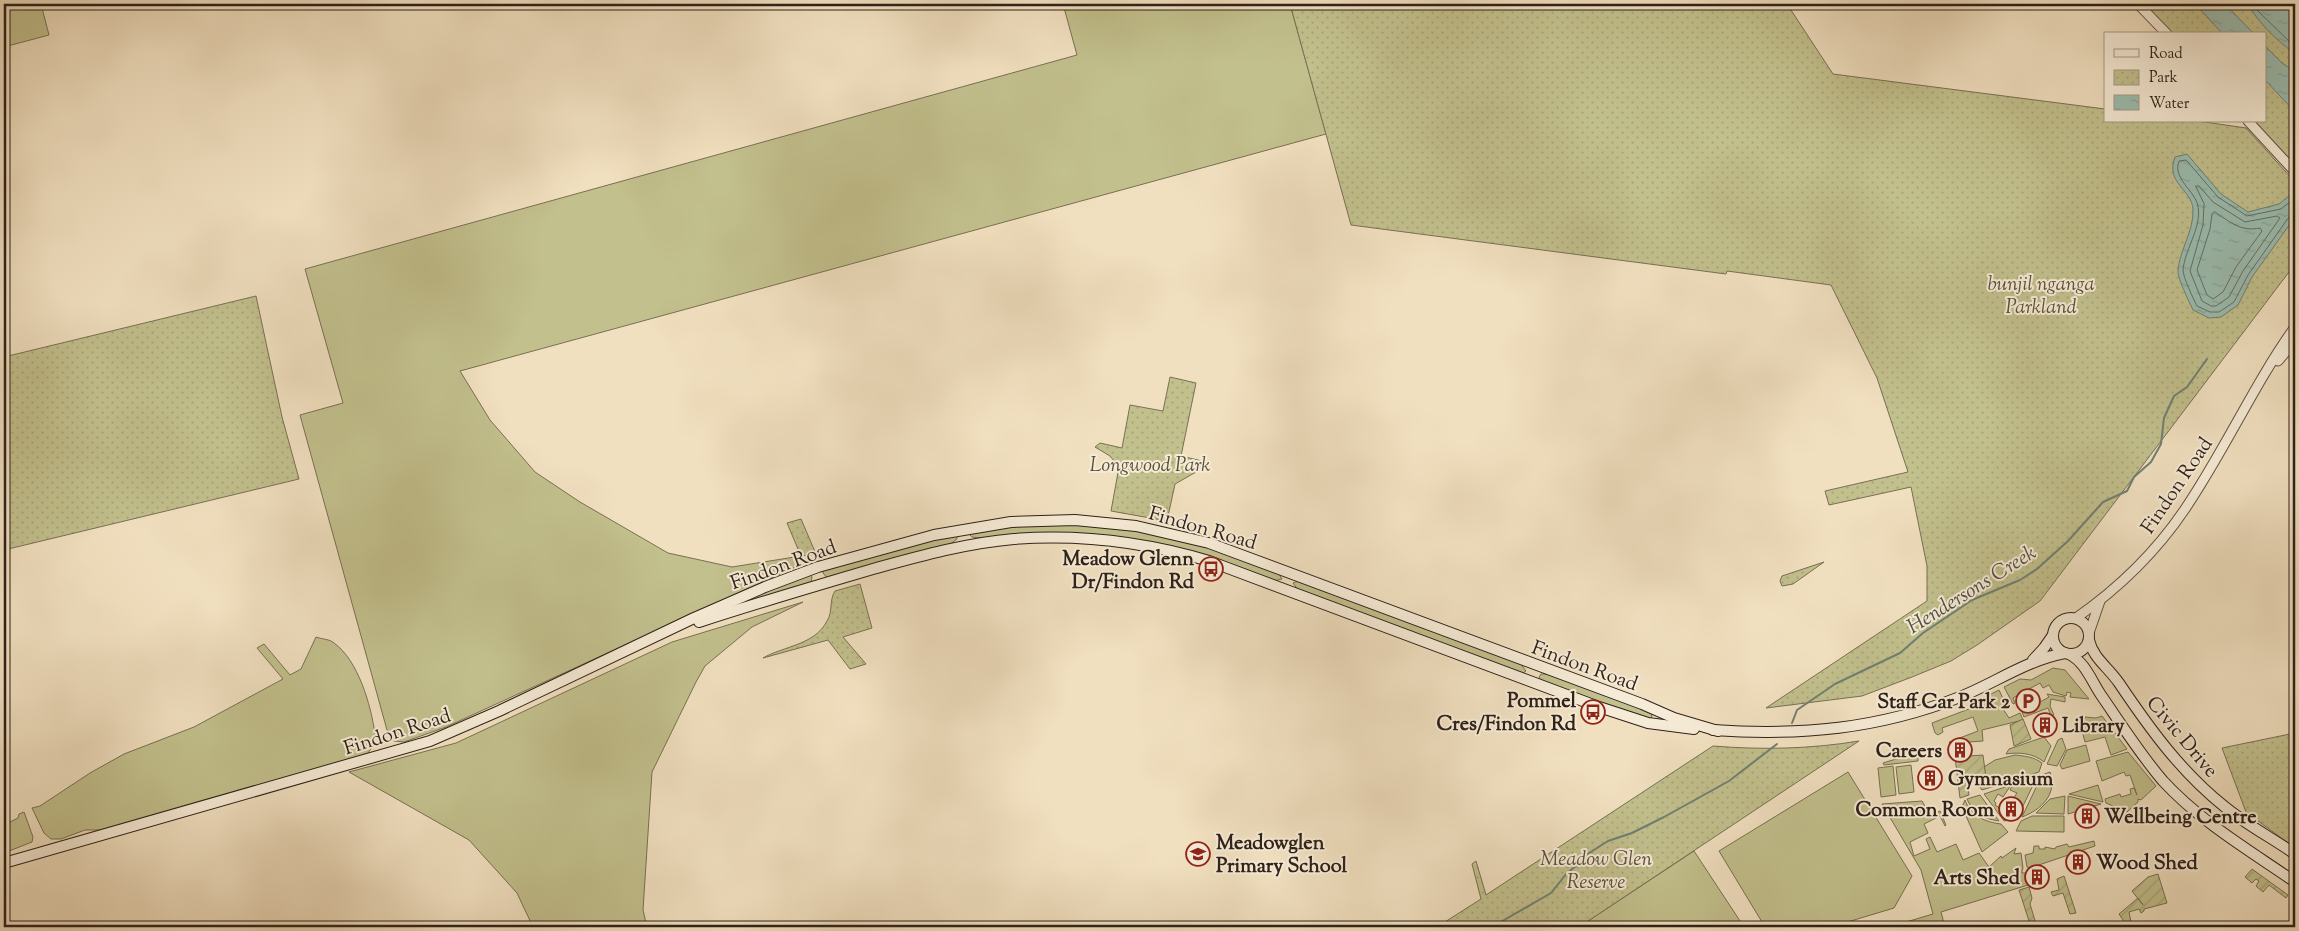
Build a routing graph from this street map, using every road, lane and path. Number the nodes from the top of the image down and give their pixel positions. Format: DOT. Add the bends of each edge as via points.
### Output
graph roads {
  1 [pos="2138,4"];
  2 [pos="2165,32"];
  3 [pos="2249,122"];
  4 [pos="2295,172"];
  5 [pos="2295,327"];
  6 [pos="2295,341"];
  7 [pos="2265,376"];
  8 [pos="961,529"];
  9 [pos="965,545"];
  10 [pos="815,568"];
  11 [pos="1290,573"];
  12 [pos="820,584"];
  13 [pos="1284,588"];
  14 [pos="2100,601"];
  15 [pos="2076,618"];
  16 [pos="667,632"];
  17 [pos="2053,634"];
  18 [pos="2089,636"];
  19 [pos="2067,653"];
  20 [pos="2028,664"];
  21 [pos="1536,666"];
  22 [pos="1532,681"];
  23 [pos="1650,707"];
  24 [pos="1648,723"];
  25 [pos="1718,730"];
  26 [pos="2295,854"];
  27 [pos="4,862"];
  28 [pos="2295,882"];
  1 -- 2 [label="street"];
  3 -- 4 [label="street"];
  5 -- 7 [label="street, Findon Road"];
  6 -- 7 [label="street, Findon Road"];
  7 -- 14 [label="street, Findon Road" via="2195,495 2174,524 2142,562"];
  8 -- 9 [label="main road"];
  8 -- 10 [label="main road, Findon Road"];
  8 -- 11 [label="main road, Findon Road" via="1031,521 1122,524 1202,541"];
  9 -- 12 [label="main road, Findon Road"];
  9 -- 13 [label="main road, Findon Road" via="1048,537 1130,542 1194,557"];
  10 -- 12 [label="main road" via="816,580"];
  10 -- 16 [label="main road, Findon Road" via="729,602"];
  11 -- 13 [label="main road"];
  11 -- 21 [label="main road, Findon Road"];
  12 -- 16 [label="main road, Findon Road"];
  13 -- 22 [label="main road, Findon Road"];
  14 -- 15 [label="street, Findon Road"];
  14 -- 18 [label="street, Findon Road"];
  15 -- 17 [label="main road" via="2060,622"];
  15 -- 18 [label="main road" via="2085,624"];
  16 -- 27 [label="main road, Findon Road" via="446,735 386,755"];
  17 -- 19 [label="main road" via="2056,646"];
  17 -- 20 [label="main road, Findon Road"];
  18 -- 19 [label="main road" via="2084,649 2074,654"];
  18 -- 26 [label="main road, Civic Drive" via="2094,656 2114,676 2150,730 2185,771 2238,817"];
  19 -- 20 [label="main road, Findon Road"];
  19 -- 28 [label="main road, Civic Drive" via="2082,664 2145,758 2179,797 2215,828"];
  20 -- 25 [label="main road, Findon Road" via="1961,697 1883,721 1801,732"];
  21 -- 22 [label="main road"];
  21 -- 23 [label="main road, Findon Road"];
  22 -- 24 [label="main road, Findon Road"];
  23 -- 24 [label="main road" via="1655,717"];
  23 -- 25 [label="main road, Findon Road" via="1674,718"];
  24 -- 25 [label="main road, Findon Road"];
}
